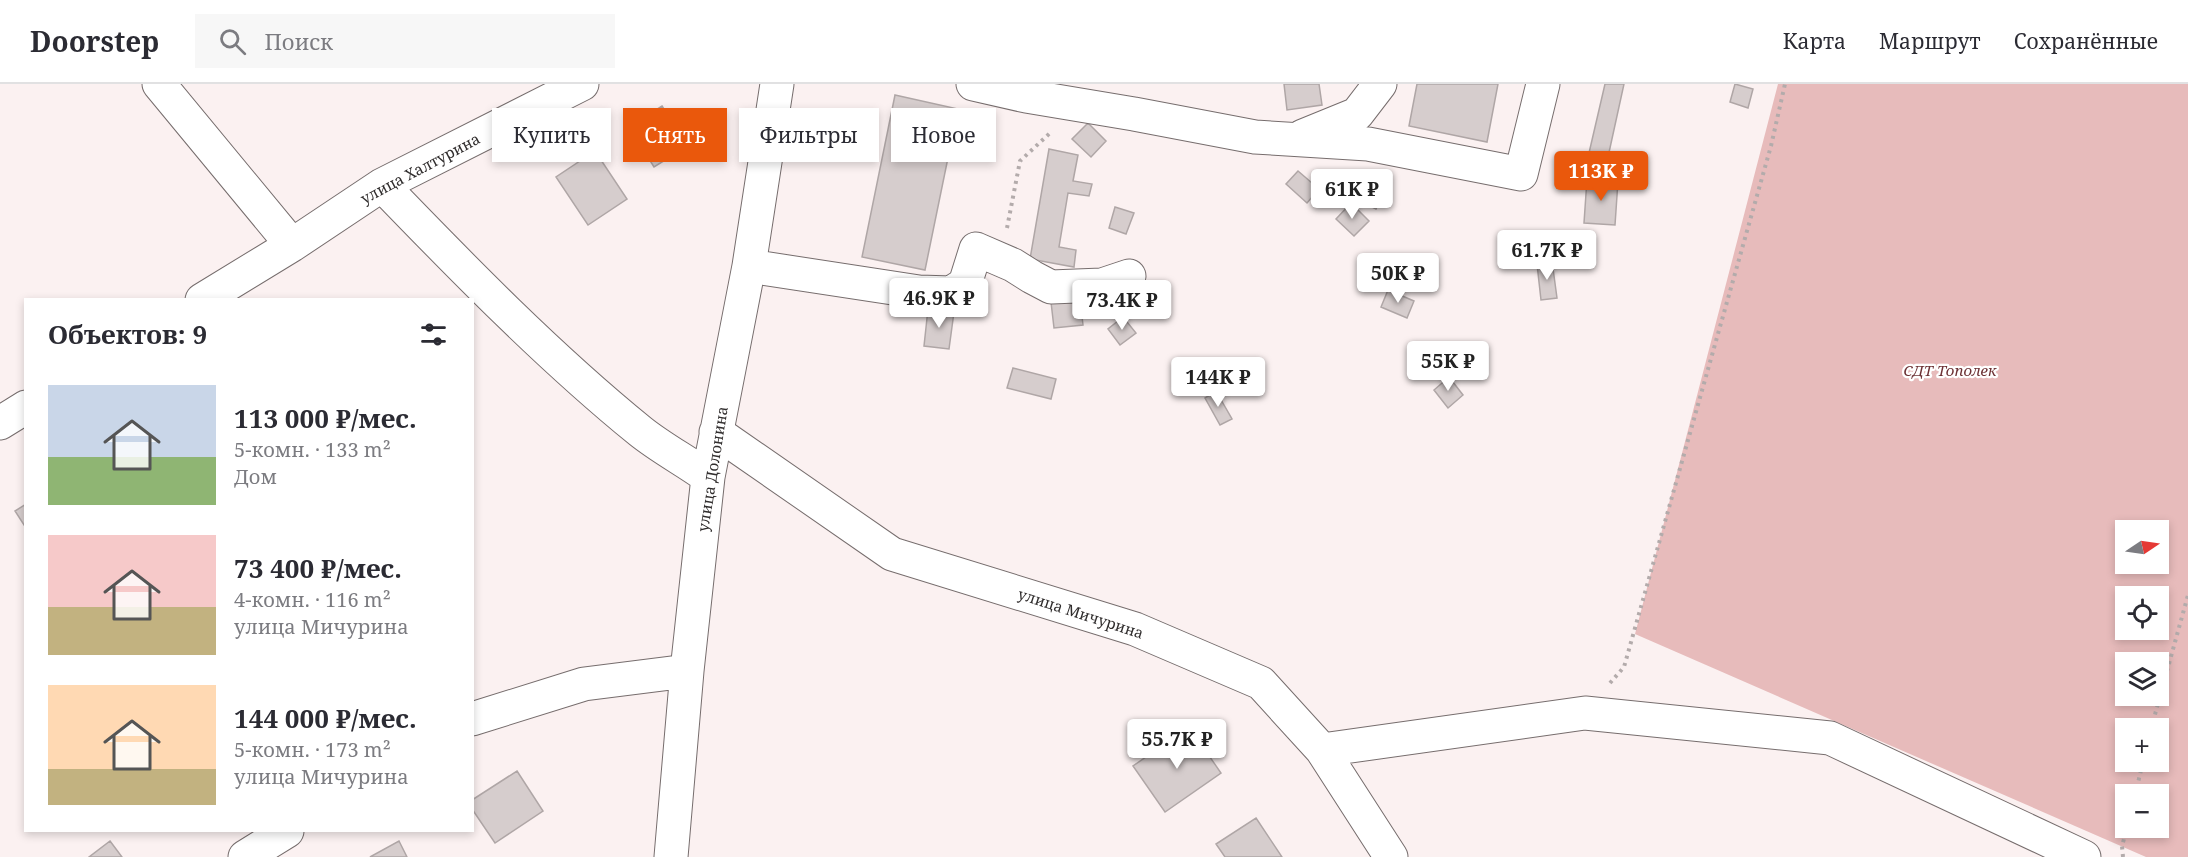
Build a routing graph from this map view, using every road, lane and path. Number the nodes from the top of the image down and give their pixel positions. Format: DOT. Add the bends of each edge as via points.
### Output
graph roads {
  1 [pos="159,84"];
  2 [pos="582,84"];
  3 [pos="777,84"];
  4 [pos="973,84"];
  5 [pos="1380,84"];
  6 [pos="1543,84"];
  7 [pos="1785,84"];
  8 [pos="1091,107"];
  9 [pos="1296,139"];
  10 [pos="382,185"];
  11 [pos="292,245"];
  12 [pos="1002,260"];
  13 [pos="749,266"];
  14 [pos="1129,276"];
  15 [pos="205,298"];
  16 [pos="24,409"];
  17 [pos="0,423"];
  18 [pos="716,432"];
  19 [pos="708,477"];
  20 [pos="2188,595"];
  21 [pos="687,671"];
  22 [pos="1585,713"];
  23 [pos="474,718"];
  24 [pos="2154,718"];
  25 [pos="1322,750"];
  26 [pos="285,832"];
  27 [pos="2124,838"];
  28 [pos="680,851"];
  29 [pos="245,857"];
  30 [pos="1391,857"];
  31 [pos="2084,857"];
  32 [pos="2123,857"];
  1 -- 11 [label="street"];
  2 -- 10 [label="street, улица Халтурина"];
  3 -- 13 [label="street, улица Долонина"];
  4 -- 8 [label="street"];
  5 -- 9 [label="street" via="1357,114"];
  6 -- 9 [label="street" via="1521,174 1368,144"];
  7 -- 22 [label="path" via="1771,146 1624,667"];
  8 -- 9 [label="street" via="1255,136"];
  8 -- 12 [label="path" via="1065,119 1020,161"];
  10 -- 11 [label="street, улица Халтурина"];
  10 -- 19 [label="street" via="572,372 642,432"];
  11 -- 15 [label="street, улица Халтурина"];
  12 -- 13 [label="street" via="976,249 965,284 951,292 919,292"];
  12 -- 14 [label="street" via="1051,287 1102,285"];
  13 -- 18 [label="street, улица Долонина"];
  16 -- 17 [label="street"];
  18 -- 19 [label="street, улица Долонина"];
  18 -- 25 [label="street, улица Мичурина" via="892,554 1135,629 1262,683"];
  19 -- 21 [label="street, улица Долонина"];
  20 -- 24 [label="path"];
  21 -- 23 [label="street" via="584,684"];
  21 -- 28 [label="street, улица Долонина"];
  22 -- 25 [label="street"];
  22 -- 31 [label="street" via="1830,738"];
  25 -- 30 [label="street, улица Мичурина"];
  26 -- 29 [label="street"];
  27 -- 32 [label="path"];
}
